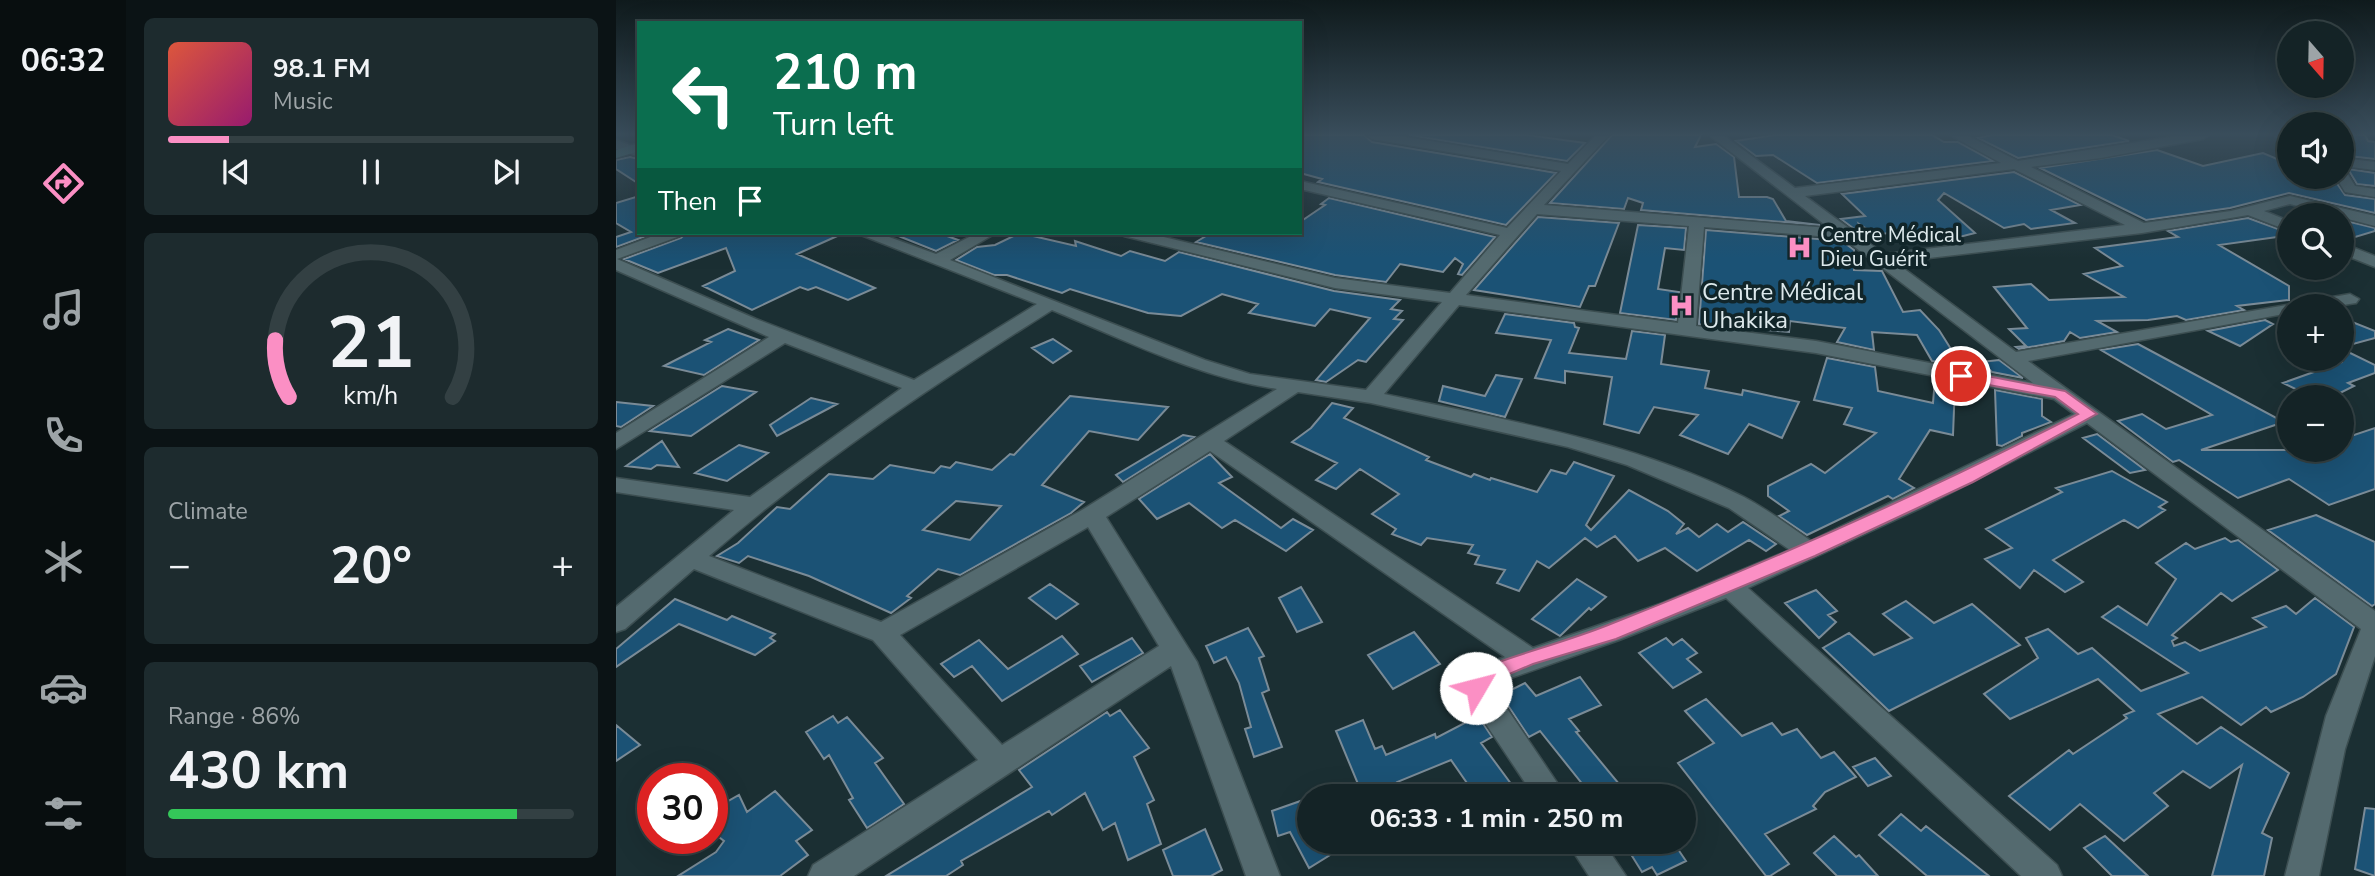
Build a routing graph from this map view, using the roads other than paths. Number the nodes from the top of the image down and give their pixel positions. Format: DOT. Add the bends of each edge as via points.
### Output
graph roads {
  1 [pos="1565,176"];
  2 [pos="1771,176"];
  3 [pos="1922,176"];
  4 [pos="2035,176"];
  5 [pos="1302,185"];
  6 [pos="2350,189"];
  7 [pos="1793,193"];
  8 [pos="2375,193"];
  9 [pos="1534,209"];
  10 [pos="2251,211"];
  11 [pos="2368,220"];
  12 [pos="2277,221"];
  13 [pos="1697,224"];
  14 [pos="2142,228"];
  15 [pos="1510,233"];
  16 [pos="1849,234"];
  17 [pos="671,235"];
  18 [pos="869,235"];
  19 [pos="984,235"];
  20 [pos="1137,235"];
  21 [pos="2354,253"];
  22 [pos="616,255"];
  23 [pos="1881,259"];
  24 [pos="936,261"];
  25 [pos="2375,262"];
  26 [pos="616,264"];
  27 [pos="1454,297"];
  28 [pos="1051,303"];
  29 [pos="2277,310"];
  30 [pos="1686,332"];
  31 [pos="783,336"];
  32 [pos="2012,358"];
  33 [pos="916,387"];
  34 [pos="1293,387"];
  35 [pos="2060,394"];
  36 [pos="1371,397"];
  37 [pos="2089,414"];
  38 [pos="616,442"];
  39 [pos="1211,442"];
  40 [pos="616,485"];
  41 [pos="754,505"];
  42 [pos="1092,514"];
  43 [pos="1809,551"];
  44 [pos="690,558"];
  45 [pos="1728,584"];
  46 [pos="616,622"];
  47 [pos="2375,627"];
  48 [pos="882,633"];
  49 [pos="1175,649"];
  50 [pos="1527,658"];
  51 [pos="999,763"];
  52 [pos="1542,784"];
  53 [pos="1592,854"];
  54 [pos="825,876"];
  55 [pos="1263,876"];
  56 [pos="1609,876"];
  57 [pos="2045,876"];
  58 [pos="2302,876"];
  1 -- 9 [label="street"];
  2 -- 7 [label="street"];
  3 -- 7 [label="street"];
  4 -- 14 [label="street"];
  5 -- 15 [label="street"];
  6 -- 8 [label="street"];
  6 -- 11 [label="street"];
  7 -- 16 [label="street"];
  9 -- 13 [label="street"];
  9 -- 15 [label="street"];
  10 -- 11 [label="street" via="2295,200"];
  10 -- 12 [label="street"];
  10 -- 14 [label="street"];
  13 -- 16 [label="street"];
  13 -- 30 [label="street"];
  14 -- 23 [label="street"];
  15 -- 27 [label="street"];
  16 -- 23 [label="street"];
  17 -- 22 [label="street"];
  18 -- 24 [label="street"];
  19 -- 24 [label="street"];
  20 -- 27 [label="street" via="1335,282"];
  21 -- 25 [label="street"];
  23 -- 32 [label="street"];
  24 -- 28 [label="street"];
  26 -- 31 [label="street"];
  27 -- 30 [label="street"];
  27 -- 36 [label="street"];
  28 -- 33 [label="street"];
  28 -- 34 [label="street" via="1198,364"];
  29 -- 32 [label="street"];
  30 -- 35 [label="street" via="1816,347"];
  31 -- 33 [label="street"];
  31 -- 38 [label="street"];
  32 -- 35 [label="street"];
  33 -- 41 [label="street"];
  34 -- 36 [label="street"];
  34 -- 39 [label="street"];
  35 -- 37 [label="street"];
  36 -- 43 [label="street" via="1572,441 1635,460 1737,503"];
  37 -- 43 [label="street" via="1967,478"];
  37 -- 47 [label="street"];
  39 -- 42 [label="street"];
  39 -- 50 [label="street"];
  40 -- 41 [label="street"];
  41 -- 44 [label="street"];
  42 -- 48 [label="street" via="995,574"];
  42 -- 49 [label="street"];
  43 -- 45 [label="street"];
  44 -- 46 [label="street"];
  44 -- 48 [label="street"];
  45 -- 50 [label="street" via="1609,633"];
  45 -- 57 [label="street"];
  47 -- 58 [label="street" via="2359,657 2347,697"];
  48 -- 51 [label="street"];
  49 -- 51 [label="street"];
  49 -- 55 [label="street"];
  50 -- 52 [label="street" via="1479,678 1476,688"];
  51 -- 54 [label="street"];
  53 -- 56 [label="street"];
}
